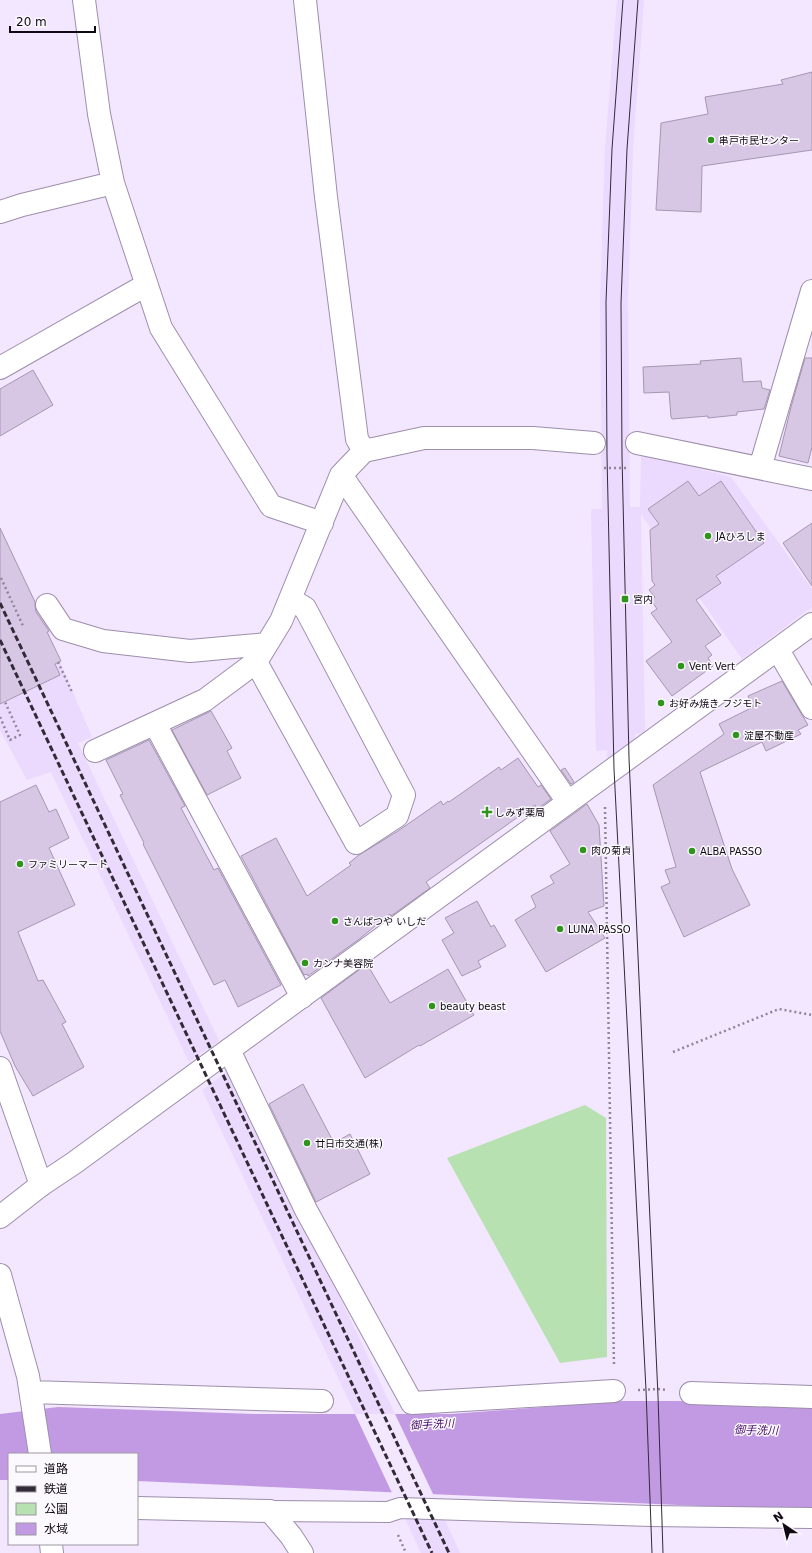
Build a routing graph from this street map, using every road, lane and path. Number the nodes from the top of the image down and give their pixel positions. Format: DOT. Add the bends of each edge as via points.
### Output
graph roads {
  1 [pos="84,0"];
  2 [pos="305,0"];
  3 [pos="114,183"];
  4 [pos="0,212"];
  5 [pos="146,285"];
  6 [pos="812,291"];
  7 [pos="0,368"];
  8 [pos="594,443"];
  9 [pos="637,443"];
  10 [pos="364,451"];
  11 [pos="760,468"];
  12 [pos="341,475"];
  13 [pos="812,479"];
  14 [pos="322,523"];
  15 [pos="1,578"];
  16 [pos="290,599"];
  17 [pos="46,605"];
  18 [pos="812,624"];
  19 [pos="24,628"];
  20 [pos="267,644"];
  21 [pos="778,650"];
  22 [pos="58,662"];
  23 [pos="256,662"];
  24 [pos="72,692"];
  25 [pos="5,702"];
  26 [pos="812,708"];
  27 [pos="0,717"];
  28 [pos="154,724"];
  29 [pos="95,751"];
  30 [pos="605,776"];
  31 [pos="568,802"];
  32 [pos="302,996"];
  33 [pos="812,1015"];
  34 [pos="230,1050"];
  35 [pos="673,1052"];
  36 [pos="0,1068"];
  37 [pos="41,1184"];
  38 [pos="0,1217"];
  39 [pos="0,1275"];
  40 [pos="614,1392"];
  41 [pos="691,1393"];
  42 [pos="32,1397"];
  43 [pos="812,1397"];
  44 [pos="322,1401"];
  45 [pos="40,1453"];
  46 [pos="138,1508"];
  47 [pos="270,1511"];
  48 [pos="812,1518"];
  49 [pos="302,1553"];
  1 -- 3 [label="street" via="99,114"];
  2 -- 10 [label="street" via="326,197 357,439"];
  3 -- 4 [label="street"];
  3 -- 5 [label="street"];
  5 -- 7 [label="street"];
  5 -- 14 [label="street" via="161,328 271,506"];
  6 -- 11 [label="street"];
  8 -- 9 [label="path" via="595,468 636,467"];
  8 -- 10 [label="street" via="534,438 424,438"];
  9 -- 11 [label="street"];
  10 -- 12 [label="street"];
  11 -- 13 [label="street"];
  12 -- 14 [label="street"];
  12 -- 31 [label="street"];
  14 -- 16 [label="street"];
  15 -- 19 [label="path"];
  16 -- 20 [label="street" via="281,622"];
  16 -- 23 [label="street" via="305,608 404,795 397,816 356,843"];
  17 -- 20 [label="street" via="63,630 103,641 190,651"];
  18 -- 21 [label="street"];
  20 -- 23 [label="street"];
  21 -- 26 [label="street"];
  21 -- 30 [label="street"];
  22 -- 24 [label="path"];
  23 -- 28 [label="street" via="205,700"];
  25 -- 27 [label="path" via="20,735 10,740"];
  28 -- 29 [label="street"];
  28 -- 32 [label="street"];
  30 -- 31 [label="street"];
  30 -- 40 [label="path"];
  31 -- 32 [label="street"];
  32 -- 34 [label="street"];
  33 -- 35 [label="path" via="779,1009"];
  34 -- 37 [label="street"];
  34 -- 40 [label="street" via="306,1210 412,1403"];
  36 -- 37 [label="street"];
  37 -- 38 [label="street"];
  39 -- 42 [label="street"];
  40 -- 41 [label="path" via="658,1388"];
  41 -- 43 [label="street"];
  42 -- 44 [label="street"];
  42 -- 45 [label="street"];
  46 -- 47 [label="street"];
  47 -- 48 [label="street" via="388,1512 400,1508 423,1508 651,1516"];
  47 -- 49 [label="street"];
}
